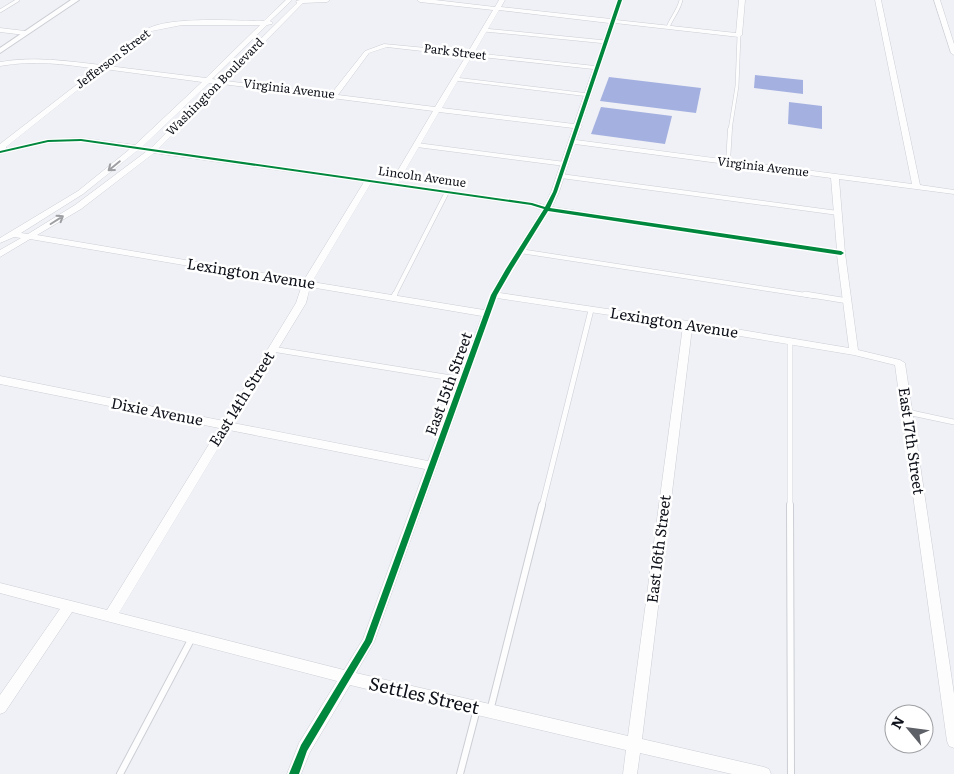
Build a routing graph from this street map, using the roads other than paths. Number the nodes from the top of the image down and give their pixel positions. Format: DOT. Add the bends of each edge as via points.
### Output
graph roads {
  1 [pos="18,0"];
  2 [pos="76,0"];
  3 [pos="327,0"];
  4 [pos="420,0"];
  5 [pos="502,0"];
  6 [pos="620,0"];
  7 [pos="681,0"];
  8 [pos="742,0"];
  9 [pos="878,0"];
  10 [pos="937,0"];
  11 [pos="287,1"];
  12 [pos="302,1"];
  13 [pos="277,2"];
  14 [pos="497,8"];
  15 [pos="0,11"];
  16 [pos="613,20"];
  17 [pos="268,22"];
  18 [pos="278,24"];
  19 [pos="668,27"];
  20 [pos="0,30"];
  21 [pos="484,30"];
  22 [pos="25,34"];
  23 [pos="739,35"];
  24 [pos="606,42"];
  25 [pos="952,44"];
  26 [pos="0,50"];
  27 [pos="954,53"];
  28 [pos="470,54"];
  29 [pos="0,64"];
  30 [pos="102,67"];
  31 [pos="598,68"];
  32 [pos="206,79"];
  33 [pos="456,79"];
  34 [pos="220,81"];
  35 [pos="334,95"];
  36 [pos="589,95"];
  37 [pos="439,108"];
  38 [pos="578,127"];
  39 [pos="573,142"];
  40 [pos="417,145"];
  41 [pos="136,148"];
  42 [pos="152,150"];
  43 [pos="1,152"];
  44 [pos="728,162"];
  45 [pos="565,164"];
  46 [pos="561,176"];
  47 [pos="835,176"];
  48 [pos="370,181"];
  49 [pos="393,184"];
  50 [pos="917,188"];
  51 [pos="447,192"];
  52 [pos="954,192"];
  53 [pos="548,209"];
  54 [pos="838,213"];
  55 [pos="14,234"];
  56 [pos="29,238"];
  57 [pos="0,241"];
  58 [pos="520,251"];
  59 [pos="0,254"];
  60 [pos="841,254"];
  61 [pos="307,283"];
  62 [pos="494,295"];
  63 [pos="393,298"];
  64 [pos="848,301"];
  65 [pos="591,310"];
  66 [pos="488,314"];
  67 [pos="688,324"];
  68 [pos="790,341"];
  69 [pos="272,349"];
  70 [pos="854,352"];
  71 [pos="0,380"];
  72 [pos="464,380"];
  73 [pos="907,412"];
  74 [pos="954,422"];
  75 [pos="226,425"];
  76 [pos="432,466"];
  77 [pos="0,588"];
  78 [pos="69,606"];
  79 [pos="110,616"];
  80 [pos="192,638"];
  81 [pos="348,679"];
  82 [pos="0,707"];
  83 [pos="483,710"];
  84 [pos="954,741"];
  85 [pos="634,744"];
  86 [pos="120,774"];
  87 [pos="294,774"];
  88 [pos="460,774"];
  89 [pos="630,774"];
  90 [pos="764,774"];
  91 [pos="791,774"];
  1 -- 15 [label="lane"];
  2 -- 22 [label="street"];
  3 -- 12 [label="street"];
  4 -- 14 [label="street"];
  5 -- 14 [label="street"];
  6 -- 16 [label="street, East 15th Street"];
  7 -- 19 [label="lane"];
  8 -- 23 [label="street"];
  9 -- 50 [label="street"];
  10 -- 25 [label="street"];
  11 -- 12 [label="street"];
  11 -- 13 [label="street"];
  11 -- 17 [label="street, Washington Boulevard"];
  12 -- 18 [label="street, Washington Boulevard"];
  13 -- 17 [label="street"];
  14 -- 16 [label="street"];
  14 -- 21 [label="street"];
  16 -- 19 [label="street"];
  16 -- 24 [label="street, East 15th Street"];
  17 -- 18 [label="street, Jefferson Street"];
  17 -- 30 [label="street, Jefferson Street" via="182,22 162,26 143,34"];
  17 -- 32 [label="street, Washington Boulevard"];
  18 -- 34 [label="street, Washington Boulevard"];
  19 -- 23 [label="street"];
  20 -- 22 [label="street"];
  21 -- 24 [label="lane"];
  21 -- 28 [label="street"];
  22 -- 26 [label="street"];
  23 -- 44 [label="lane"];
  24 -- 31 [label="street, East 15th Street"];
  25 -- 27 [label="street"];
  28 -- 31 [label="street, Park Street"];
  28 -- 33 [label="street"];
  28 -- 35 [label="street, Park Street" via="380,46 367,52"];
  29 -- 30 [label="street, Virginia Avenue" via="44,60"];
  30 -- 32 [label="street, Virginia Avenue"];
  30 -- 43 [label="street, Jefferson Street" via="2,146"];
  31 -- 36 [label="street, East 15th Street"];
  32 -- 34 [label="street, Virginia Avenue"];
  32 -- 41 [label="street, Washington Boulevard"];
  33 -- 36 [label="lane"];
  33 -- 37 [label="street"];
  34 -- 35 [label="street, Virginia Avenue"];
  34 -- 42 [label="street, Washington Boulevard"];
  35 -- 37 [label="street, Virginia Avenue"];
  36 -- 38 [label="street, East 15th Street"];
  37 -- 38 [label="street, Virginia Avenue"];
  37 -- 40 [label="street"];
  38 -- 39 [label="street, East 15th Street"];
  39 -- 44 [label="street, Virginia Avenue"];
  39 -- 45 [label="street, East 15th Street"];
  40 -- 45 [label="lane"];
  40 -- 49 [label="street"];
  41 -- 42 [label="street, Lincoln Avenue"];
  41 -- 43 [label="street, Lincoln Avenue" via="66,140"];
  41 -- 55 [label="street, Washington Boulevard, one-way" via="90,185"];
  42 -- 48 [label="street, Lincoln Avenue"];
  56 -- 42 [label="street, Washington Boulevard, one-way" via="78,207"];
  44 -- 47 [label="street, Virginia Avenue"];
  45 -- 46 [label="street, East 15th Street"];
  46 -- 53 [label="street, East 15th Street"];
  46 -- 54 [label="lane"];
  47 -- 50 [label="street, Virginia Avenue"];
  47 -- 54 [label="street"];
  48 -- 49 [label="street, Lincoln Avenue"];
  48 -- 61 [label="street, East 14th Street"];
  49 -- 51 [label="street, Lincoln Avenue"];
  50 -- 52 [label="street, Virginia Avenue"];
  51 -- 53 [label="street, Lincoln Avenue"];
  51 -- 63 [label="lane"];
  53 -- 58 [label="street, East 15th Street"];
  53 -- 60 [label="street, Lincoln Avenue"];
  54 -- 60 [label="street"];
  55 -- 56 [label="street, Lexington Avenue"];
  55 -- 57 [label="street, Washington Boulevard"];
  56 -- 59 [label="street, Washington Boulevard"];
  56 -- 61 [label="street, Lexington Avenue"];
  58 -- 62 [label="street, East 15th Street"];
  58 -- 64 [label="lane"];
  60 -- 64 [label="street"];
  61 -- 63 [label="street, Lexington Avenue"];
  61 -- 69 [label="street, East 14th Street" via="301,303"];
  62 -- 65 [label="street, Lexington Avenue"];
  62 -- 66 [label="street, East 15th Street"];
  63 -- 66 [label="street, Lexington Avenue"];
  64 -- 70 [label="street"];
  65 -- 67 [label="street, Lexington Avenue"];
  65 -- 83 [label="lane"];
  66 -- 72 [label="street, East 15th Street"];
  67 -- 68 [label="street, Lexington Avenue"];
  67 -- 85 [label="street, East 16th Street"];
  68 -- 70 [label="street, Lexington Avenue"];
  68 -- 91 [label="lane"];
  69 -- 72 [label="lane"];
  69 -- 75 [label="street, East 14th Street"];
  70 -- 73 [label="street, East 17th Street" via="900,363"];
  71 -- 75 [label="street, Dixie Avenue"];
  72 -- 76 [label="street, East 15th Street"];
  73 -- 74 [label="lane"];
  73 -- 84 [label="street, East 17th Street"];
  75 -- 76 [label="street, Dixie Avenue"];
  75 -- 79 [label="street, East 14th Street"];
  76 -- 81 [label="street, East 15th Street" via="368,642"];
  77 -- 78 [label="street, Settles Street"];
  78 -- 79 [label="street, Settles Street"];
  78 -- 82 [label="street"];
  79 -- 80 [label="street, Settles Street"];
  80 -- 81 [label="street, Settles Street"];
  80 -- 86 [label="lane"];
  81 -- 83 [label="street, Settles Street"];
  81 -- 87 [label="street, East 15th Street" via="304,748"];
  83 -- 85 [label="street, Settles Street"];
  83 -- 88 [label="lane"];
  85 -- 89 [label="street, East 16th Street"];
  85 -- 90 [label="street, Settles Street"];
}
